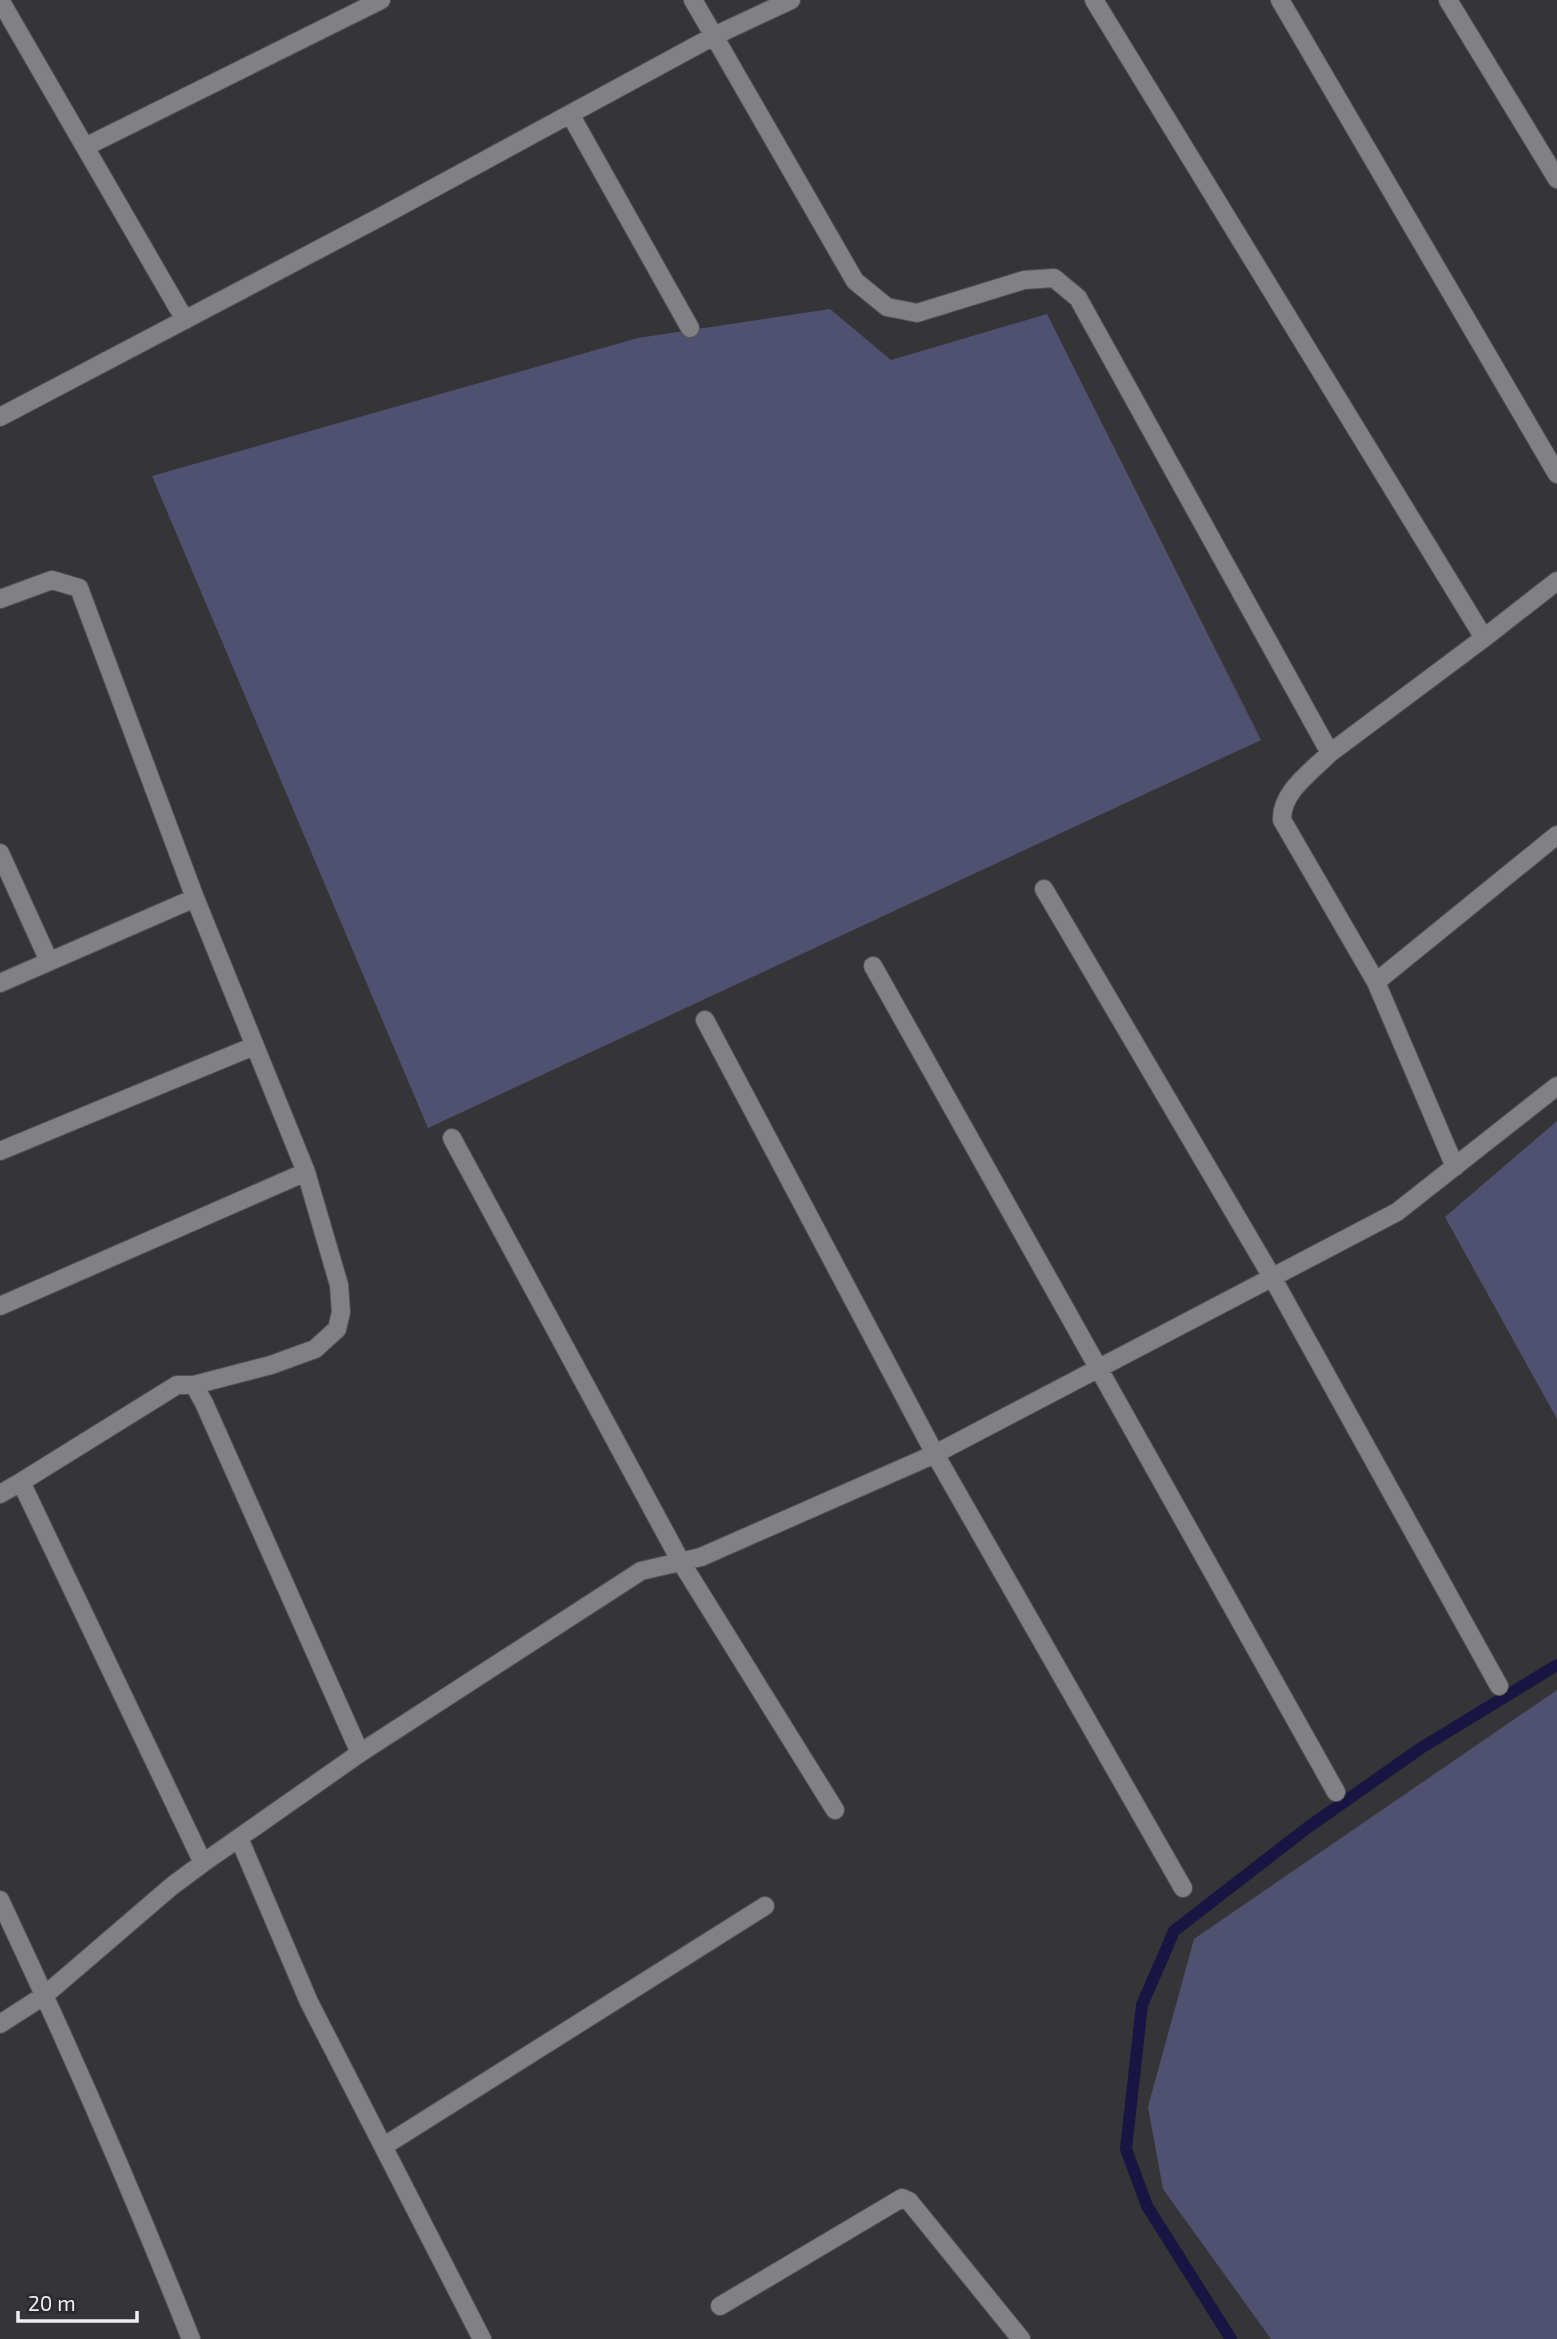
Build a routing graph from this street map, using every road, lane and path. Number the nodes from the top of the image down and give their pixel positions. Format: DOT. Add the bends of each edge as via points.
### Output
graph roads {
  1 [pos="0,0"];
  2 [pos="381,0"];
  3 [pos="693,0"];
  4 [pos="791,0"];
  5 [pos="1094,0"];
  6 [pos="1280,0"];
  7 [pos="1448,0"];
  8 [pos="713,36"];
  9 [pos="570,114"];
  10 [pos="85,147"];
  11 [pos="1557,179"];
  12 [pos="185,320"];
  13 [pos="690,328"];
  14 [pos="0,417"];
  15 [pos="1557,474"];
  16 [pos="1557,581"];
  17 [pos="0,599"];
  18 [pos="1485,638"];
  19 [pos="1329,753"];
  20 [pos="1557,835"];
  21 [pos="0,852"];
  22 [pos="1044,889"];
  23 [pos="195,898"];
  24 [pos="49,961"];
  25 [pos="873,966"];
  26 [pos="1376,982"];
  27 [pos="0,983"];
  28 [pos="705,1020"];
  29 [pos="254,1046"];
  30 [pos="1557,1086"];
  31 [pos="452,1138"];
  32 [pos="0,1151"];
  33 [pos="1455,1167"];
  34 [pos="306,1172"];
  35 [pos="1272,1277"];
  36 [pos="0,1306"];
  37 [pos="1099,1368"];
  38 [pos="194,1385"];
  39 [pos="935,1454"];
  40 [pos="20,1482"];
  41 [pos="0,1494"];
  42 [pos="681,1562"];
  43 [pos="1499,1686"];
  44 [pos="360,1753"];
  45 [pos="1336,1792"];
  46 [pos="835,1810"];
  47 [pos="239,1838"];
  48 [pos="203,1863"];
  49 [pos="1183,1888"];
  50 [pos="0,1900"];
  51 [pos="765,1906"];
  52 [pos="45,1995"];
  53 [pos="0,2024"];
  54 [pos="384,2146"];
  55 [pos="720,2306"];
  56 [pos="191,2339"];
  57 [pos="482,2339"];
  58 [pos="1021,2339"];
  1 -- 10 [label="street"];
  2 -- 10 [label="street"];
  3 -- 8 [label="street"];
  4 -- 8 [label="street"];
  5 -- 18 [label="street"];
  6 -- 15 [label="street"];
  7 -- 11 [label="street"];
  8 -- 9 [label="street"];
  8 -- 19 [label="street" via="855,281 887,307 917,313 1024,280 1054,278 1078,298"];
  9 -- 12 [label="street"];
  9 -- 13 [label="street"];
  10 -- 12 [label="street"];
  12 -- 14 [label="street"];
  16 -- 18 [label="street"];
  17 -- 23 [label="street" via="52,580 79,588"];
  18 -- 19 [label="street"];
  19 -- 26 [label="street" via="1287,796 1282,820"];
  20 -- 26 [label="street"];
  21 -- 24 [label="street"];
  22 -- 35 [label="street"];
  23 -- 24 [label="street"];
  23 -- 29 [label="street"];
  24 -- 27 [label="street"];
  25 -- 37 [label="street"];
  26 -- 33 [label="street"];
  28 -- 39 [label="street"];
  29 -- 32 [label="street"];
  29 -- 34 [label="street"];
  30 -- 33 [label="street"];
  31 -- 42 [label="street"];
  33 -- 35 [label="street" via="1397,1212"];
  34 -- 36 [label="street"];
  34 -- 38 [label="street" via="339,1285 337,1329 315,1349"];
  35 -- 37 [label="street"];
  35 -- 43 [label="street"];
  37 -- 39 [label="street"];
  37 -- 45 [label="street"];
  38 -- 40 [label="street" via="177,1385"];
  38 -- 44 [label="street"];
  39 -- 42 [label="street"];
  39 -- 49 [label="street"];
  40 -- 41 [label="street"];
  40 -- 48 [label="street"];
  42 -- 44 [label="street" via="641,1571"];
  42 -- 46 [label="street"];
  44 -- 47 [label="street"];
  47 -- 48 [label="street"];
  47 -- 54 [label="street" via="309,2002"];
  48 -- 52 [label="street"];
  50 -- 52 [label="street"];
  51 -- 54 [label="street"];
  52 -- 53 [label="street"];
  52 -- 56 [label="street"];
  54 -- 57 [label="street"];
  55 -- 58 [label="street" via="902,2198"];
}
